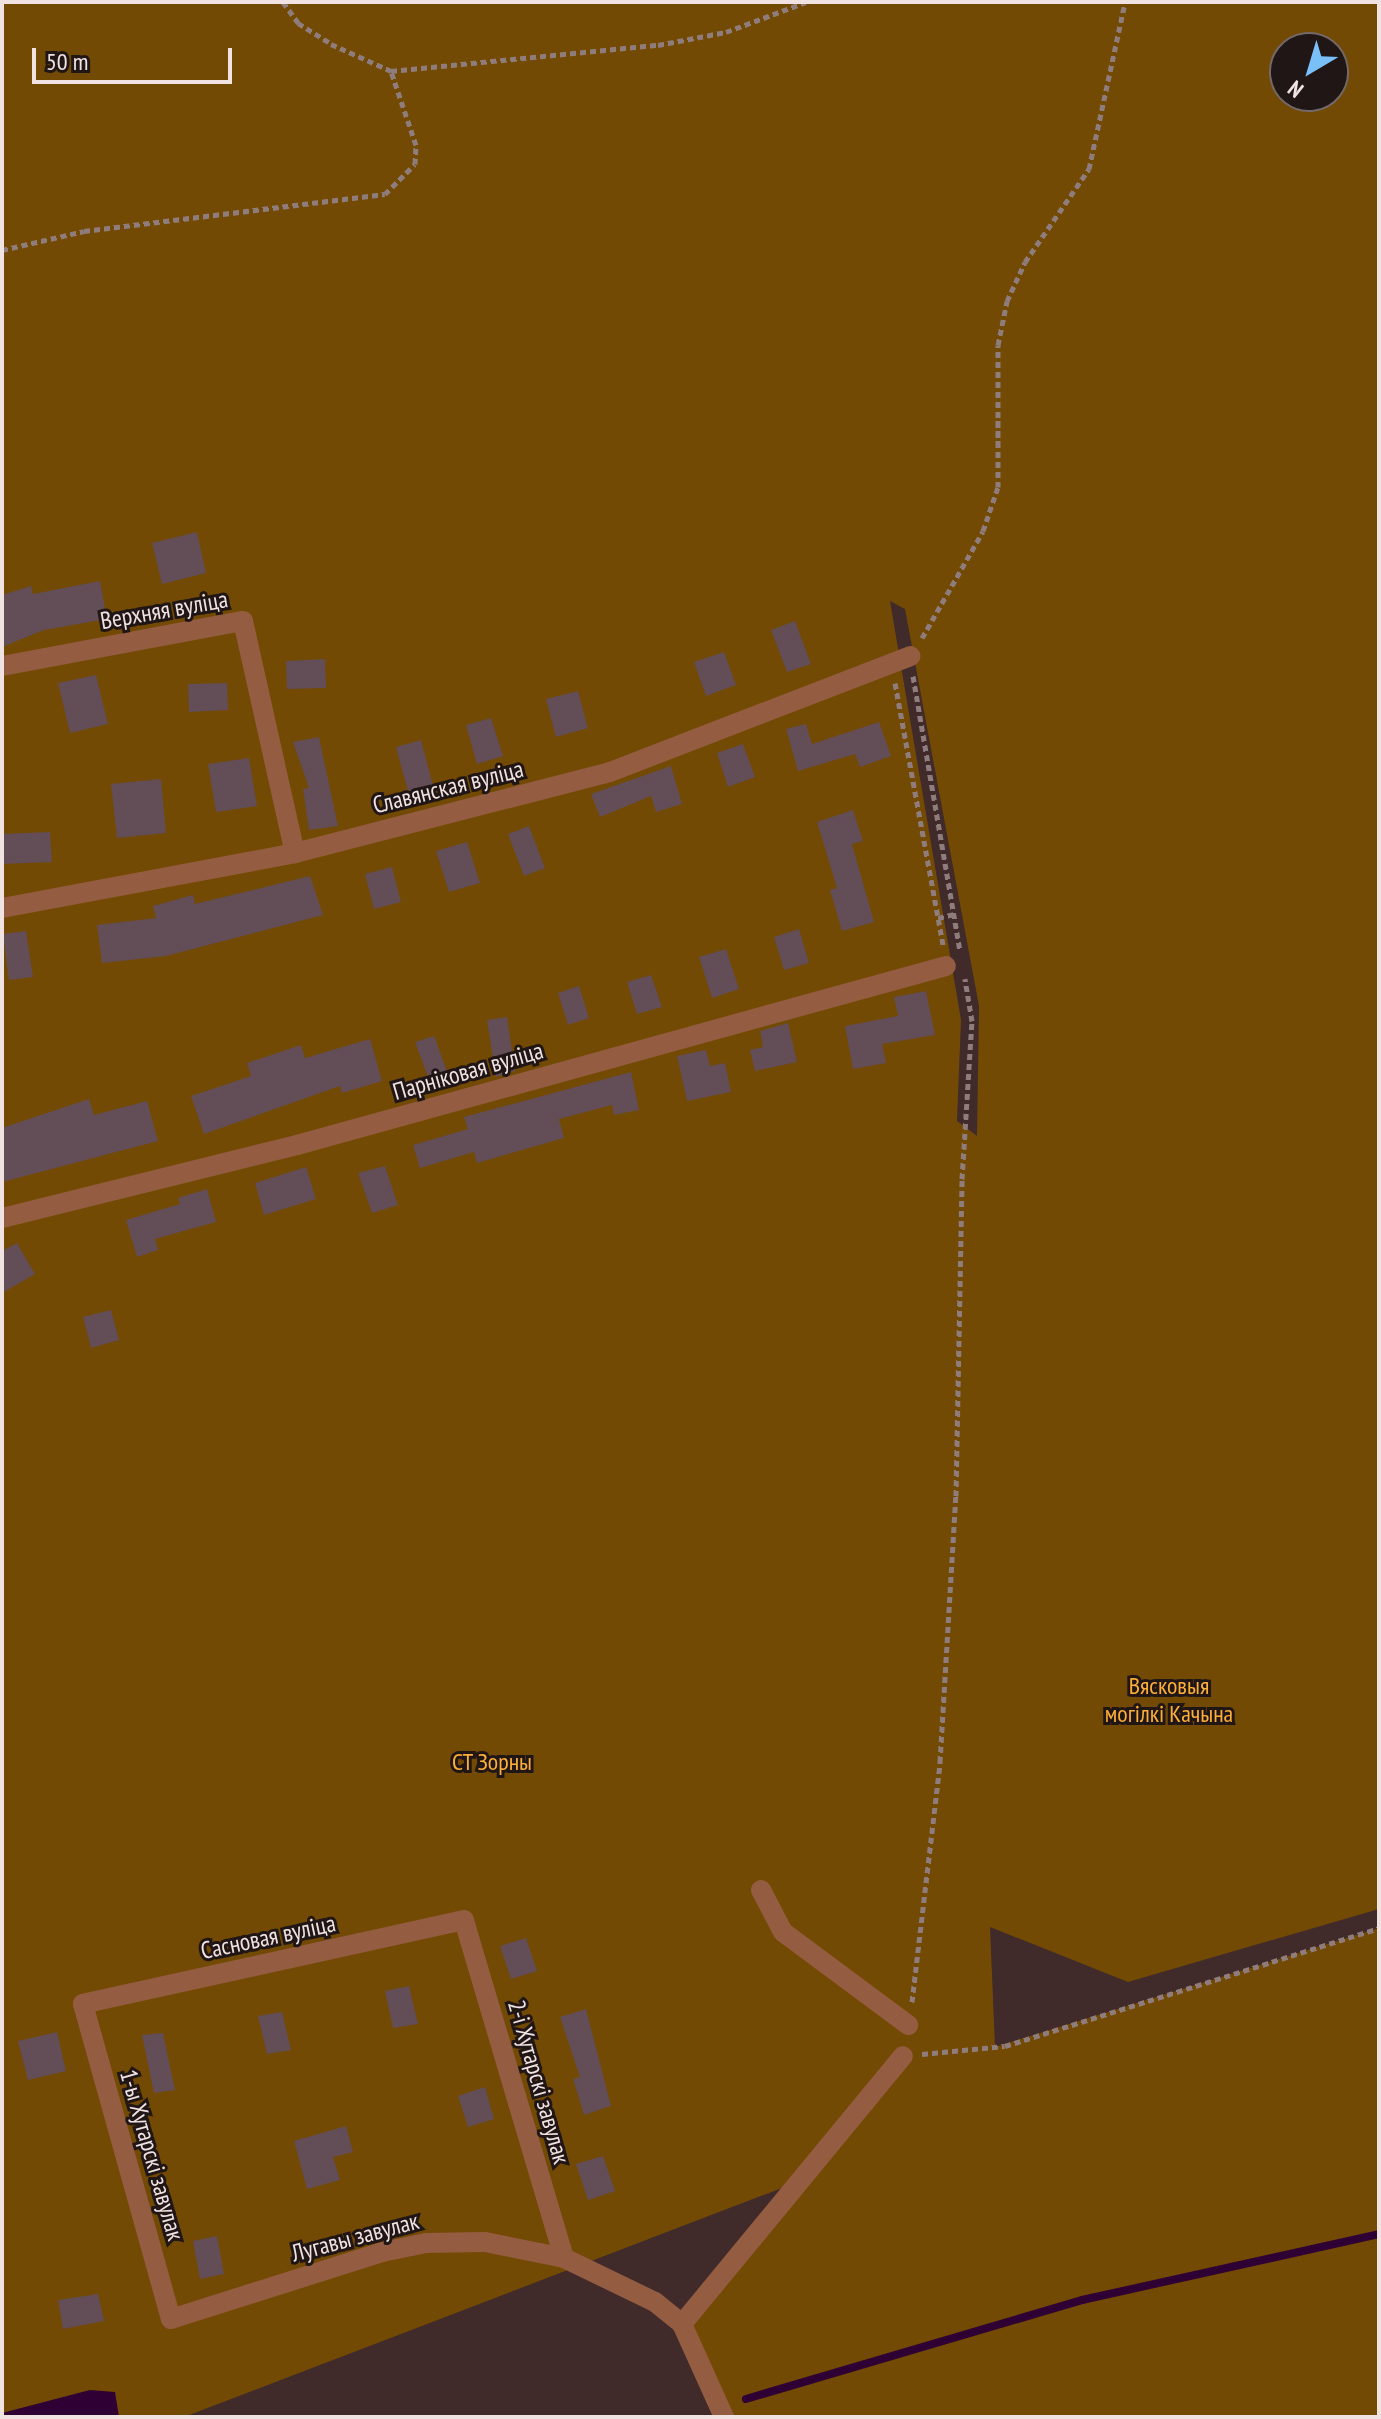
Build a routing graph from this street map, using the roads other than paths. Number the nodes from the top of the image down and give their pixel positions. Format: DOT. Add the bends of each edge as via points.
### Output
graph roads {
  1 [pos="901,660"];
  2 [pos="2,666"];
  3 [pos="295,853"];
  4 [pos="2,908"];
  5 [pos="956,963"];
  6 [pos="2,1218"];
  7 [pos="761,1890"];
  8 [pos="464,1920"];
  9 [pos="83,2004"];
  10 [pos="908,2025"];
  11 [pos="903,2056"];
  12 [pos="564,2258"];
  13 [pos="171,2319"];
  14 [pos="682,2324"];
  15 [pos="724,2417"];
  1 -- 3 [label="street, Славянская вуліца" via="610,772"];
  2 -- 3 [label="street, Верхняя вуліца" via="243,621"];
  3 -- 4 [label="street, Славянская вуліца"];
  5 -- 6 [label="street, Парніковая вуліца" via="297,1145"];
  7 -- 10 [label="street" via="783,1932"];
  8 -- 9 [label="street, Сасновая вуліца"];
  8 -- 12 [label="street, 2-і Хутарскі завулак"];
  9 -- 13 [label="street, 1-ы Хутарскі завулак"];
  11 -- 14 [label="street"];
  12 -- 13 [label="street, Лугавы завулак" via="485,2242 426,2243"];
  12 -- 14 [label="street, Лугавы завулак" via="655,2302"];
  14 -- 15 [label="street"];
}
